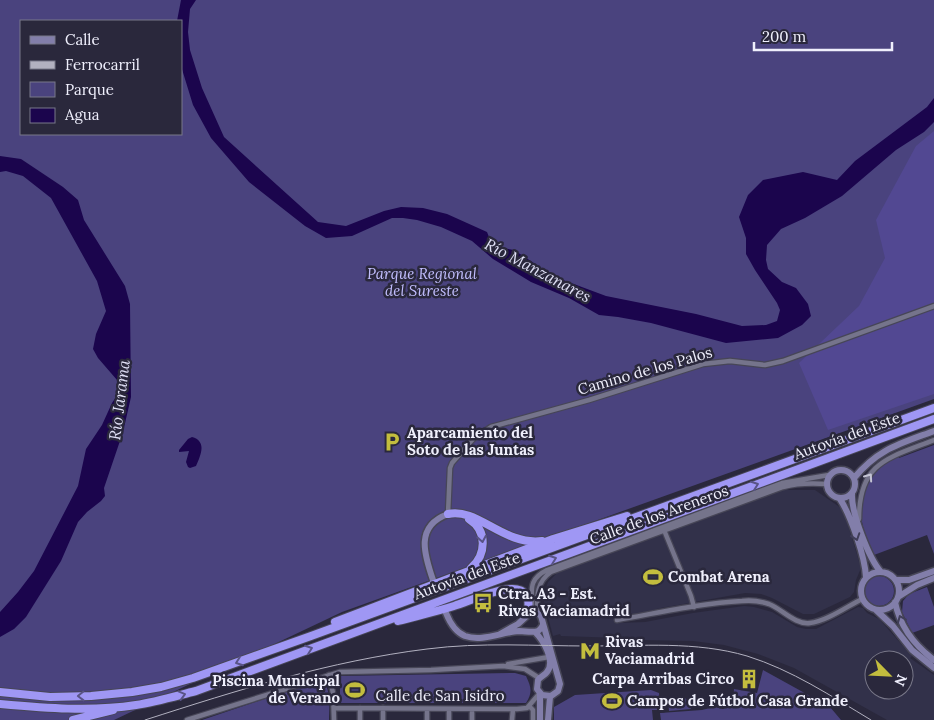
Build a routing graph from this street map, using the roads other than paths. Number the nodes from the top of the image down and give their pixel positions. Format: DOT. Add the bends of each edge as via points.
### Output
graph roads {
  1 [pos="934,306"];
  2 [pos="934,408"];
  3 [pos="934,419"];
  4 [pos="934,431"];
  5 [pos="934,440"];
  6 [pos="829,475"];
  7 [pos="854,478"];
  8 [pos="826,484"];
  9 [pos="852,494"];
  10 [pos="840,499"];
  11 [pos="651,511"];
  12 [pos="448,514"];
  13 [pos="859,523"];
  14 [pos="664,530"];
  15 [pos="553,540"];
  16 [pos="934,571"];
  17 [pos="881,572"];
  18 [pos="459,575"];
  19 [pos="866,577"];
  20 [pos="934,578"];
  21 [pos="434,580"];
  22 [pos="896,580"];
  23 [pos="862,599"];
  24 [pos="897,600"];
  25 [pos="694,607"];
  26 [pos="876,610"];
  27 [pos="446,613"];
  28 [pos="530,615"];
  29 [pos="617,620"];
  30 [pos="376,625"];
  31 [pos="543,625"];
  32 [pos="532,631"];
  33 [pos="500,634"];
  34 [pos="284,645"];
  35 [pos="549,658"];
  36 [pos="934,660"];
  37 [pos="503,666"];
  38 [pos="934,668"];
  39 [pos="546,674"];
  40 [pos="329,675"];
  41 [pos="539,678"];
  42 [pos="558,679"];
  43 [pos="1,692"];
  44 [pos="540,694"];
  45 [pos="550,697"];
  46 [pos="0,704"];
  47 [pos="134,705"];
  48 [pos="529,706"];
  49 [pos="334,708"];
  50 [pos="360,708"];
  51 [pos="383,708"];
  52 [pos="428,709"];
  53 [pos="449,709"];
  54 [pos="472,709"];
  55 [pos="513,709"];
  56 [pos="73,720"];
  57 [pos="187,720"];
  58 [pos="334,720"];
  59 [pos="360,720"];
  60 [pos="383,720"];
  61 [pos="427,720"];
  62 [pos="449,720"];
  63 [pos="472,720"];
  64 [pos="512,720"];
  65 [pos="534,720"];
  66 [pos="540,720"];
  67 [pos="548,720"];
  1 -- 12 [label="street, Camino de los Palos" via="783,361 765,365 730,361 703,364 491,427 473,440 452,463"];
  2 -- 11 [label="highway, Autovía del Este"];
  30 -- 3 [label="highway, Autovía del Este, one-way"];
  4 -- 7 [label="street" via="877,455"];
  13 -- 5 [label="street, one-way" via="860,496 868,476 886,458"];
  6 -- 7 [label="street" via="842,470"];
  6 -- 8 [label="street"];
  6 -- 28 [label="street, Calle de los Areneros" via="782,483 547,570 539,574 532,585"];
  7 -- 9 [label="street"];
  8 -- 10 [label="street" via="829,493"];
  8 -- 14 [label="street, Calle de los Areneros" via="783,487"];
  9 -- 10 [label="street"];
  9 -- 13 [label="street" via="852,507"];
  10 -- 19 [label="street, one-way" via="864,559"];
  11 -- 15 [label="highway"];
  11 -- 34 [label="highway, Autovía del Este"];
  12 -- 15 [label="highway" via="455,512 472,516 514,538 532,542"];
  12 -- 18 [label="highway, one-way" via="465,516 473,521 483,538 481,556 476,564"];
  12 -- 21 [label="street" via="435,521 425,539 424,552"];
  13 -- 17 [label="street" via="871,558"];
  14 -- 25 [label="street"];
  14 -- 28 [label="street, Calle de los Areneros" via="551,572 543,579"];
  15 -- 18 [label="highway"];
  16 -- 22 [label="street" via="909,580"];
  17 -- 19 [label="street"];
  17 -- 22 [label="street"];
  18 -- 34 [label="highway" via="366,609"];
  19 -- 23 [label="street" via="860,590"];
  20 -- 24 [label="street" via="917,585"];
  22 -- 24 [label="street"];
  23 -- 25 [label="street" via="810,624 798,621 770,604 756,601"];
  23 -- 26 [label="street"];
  24 -- 26 [label="street" via="884,610"];
  36 -- 24 [label="street, one-way" via="907,634"];
  25 -- 29 [label="street"];
  26 -- 38 [label="street" via="912,650"];
  27 -- 33 [label="street" via="453,627 463,635 476,638"];
  28 -- 30 [label="highway" via="527,596 521,591 505,588 454,607"];
  28 -- 31 [label="street" via="543,619"];
  28 -- 32 [label="street" via="524,625"];
  28 -- 33 [label="street"];
  47 -- 30 [label="highway, Autovía del Este, one-way" via="196,691"];
  31 -- 32 [label="street"];
  31 -- 42 [label="street"];
  32 -- 33 [label="street"];
  32 -- 35 [label="street" via="543,642"];
  34 -- 43 [label="highway, Autovía del Este, one-way" via="193,678 151,689 91,696"];
  35 -- 37 [label="street"];
  35 -- 39 [label="street"];
  37 -- 40 [label="street" via="348,671"];
  37 -- 41 [label="street" via="525,669"];
  39 -- 41 [label="street"];
  39 -- 42 [label="street"];
  40 -- 49 [label="street"];
  40 -- 57 [label="street"];
  41 -- 44 [label="street" via="536,685"];
  42 -- 45 [label="street" via="558,690"];
  44 -- 45 [label="street"];
  44 -- 48 [label="street"];
  44 -- 66 [label="street"];
  45 -- 67 [label="street"];
  46 -- 47 [label="highway, Autovía del Este" via="50,709"];
  47 -- 56 [label="highway"];
  48 -- 55 [label="street, Calle de San Isidro"];
  48 -- 65 [label="street"];
  49 -- 50 [label="street, Calle de San Isidro"];
  49 -- 58 [label="street"];
  50 -- 51 [label="street, Calle de San Isidro"];
  50 -- 59 [label="street"];
  51 -- 52 [label="street, Calle de San Isidro"];
  51 -- 60 [label="street"];
  52 -- 53 [label="street, Calle de San Isidro"];
  52 -- 61 [label="street"];
  53 -- 54 [label="street, Calle de San Isidro"];
  53 -- 62 [label="street"];
  54 -- 55 [label="street, Calle de San Isidro"];
  54 -- 63 [label="street"];
  55 -- 64 [label="street"];
}
